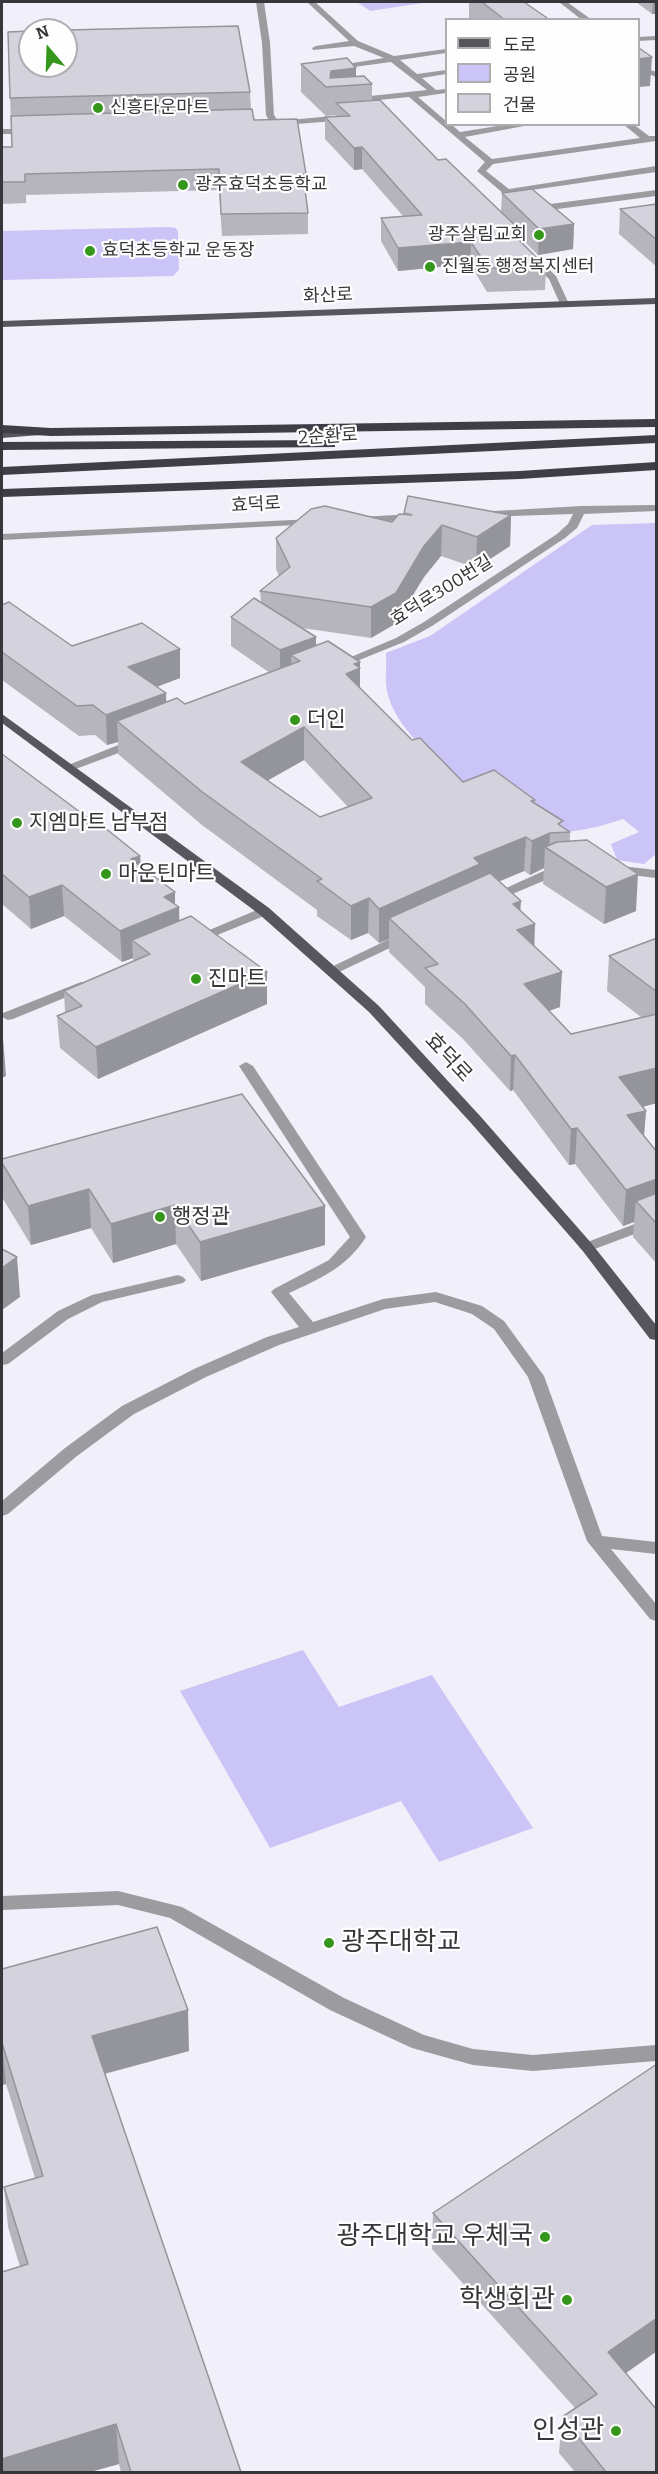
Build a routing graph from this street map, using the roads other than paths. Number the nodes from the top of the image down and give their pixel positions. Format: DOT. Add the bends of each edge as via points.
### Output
graph roads {
  1 [pos="260,2"];
  2 [pos="310,2"];
  3 [pos="563,2"];
  4 [pos="585,18"];
  5 [pos="657,38"];
  6 [pos="640,39"];
  7 [pos="355,43"];
  8 [pos="316,48"];
  9 [pos="445,51"];
  10 [pos="393,59"];
  11 [pos="640,67"];
  12 [pos="322,70"];
  13 [pos="445,72"];
  14 [pos="657,75"];
  15 [pos="416,77"];
  16 [pos="445,91"];
  17 [pos="435,93"];
  18 [pos="412,96"];
  19 [pos="346,102"];
  20 [pos="354,117"];
  21 [pos="263,124"];
  22 [pos="275,124"];
  23 [pos="445,124"];
  24 [pos="447,126"];
  25 [pos="518,126"];
  26 [pos="630,126"];
  27 [pos="37,131"];
  28 [pos="2,132"];
  29 [pos="458,135"];
  30 [pos="652,139"];
  31 [pos="490,162"];
  32 [pos="657,169"];
  33 [pos="657,193"];
  34 [pos="523,211"];
  35 [pos="521,247"];
  36 [pos="657,301"];
  37 [pos="564,304"];
  38 [pos="2,324"];
  39 [pos="657,423"];
  40 [pos="2,429"];
  41 [pos="51,432"];
  42 [pos="2,435"];
  43 [pos="657,439"];
  44 [pos="606,442"];
  45 [pos="2,447"];
  46 [pos="657,466"];
  47 [pos="2,471"];
  48 [pos="2,493"];
  49 [pos="657,508"];
  50 [pos="581,509"];
  51 [pos="475,514"];
  52 [pos="427,516"];
  53 [pos="345,520"];
  54 [pos="321,521"];
  55 [pos="2,537"];
  56 [pos="322,670"];
  57 [pos="2,718"];
  58 [pos="146,738"];
  59 [pos="69,767"];
  60 [pos="603,869"];
  61 [pos="573,870"];
  62 [pos="657,874"];
  63 [pos="473,906"];
  64 [pos="264,911"];
  65 [pos="421,929"];
  66 [pos="179,946"];
  67 [pos="332,970"];
  68 [pos="93,981"];
  69 [pos="8,1016"];
  70 [pos="246,1066"];
  71 [pos="657,1221"];
  72 [pos="587,1247"];
  73 [pos="178,1280"];
  74 [pos="309,1328"];
  75 [pos="657,1335"];
  76 [pos="2,1360"];
  77 [pos="2,1510"];
  78 [pos="595,1541"];
  79 [pos="657,1548"];
  80 [pos="657,1615"];
  81 [pos="2,1903"];
  82 [pos="657,2053"];
  1 -- 22 [label="street" via="270,115"];
  2 -- 7 [label="street"];
  3 -- 4 [label="street"];
  5 -- 6 [label="street"];
  7 -- 8 [label="street"];
  7 -- 10 [label="street"];
  9 -- 10 [label="street"];
  10 -- 12 [label="street"];
  10 -- 15 [label="street"];
  11 -- 14 [label="street"];
  13 -- 15 [label="street"];
  15 -- 17 [label="street"];
  16 -- 17 [label="street"];
  17 -- 18 [label="street"];
  18 -- 19 [label="street"];
  18 -- 23 [label="street"];
  20 -- 22 [label="street"];
  21 -- 22 [label="street"];
  24 -- 29 [label="street"];
  25 -- 29 [label="street"];
  26 -- 30 [label="street"];
  27 -- 28 [label="street"];
  29 -- 31 [label="street"];
  30 -- 31 [label="street"];
  31 -- 32 [label="street" via="481,171 507,192"];
  33 -- 34 [label="street"];
  35 -- 37 [label="street" via="553,278"];
  36 -- 37 [label="main road, 화산로"];
  37 -- 38 [label="main road, 화산로"];
  39 -- 41 [label="highway"];
  40 -- 41 [label="highway"];
  41 -- 42 [label="main road"];
  43 -- 44 [label="highway, 2순환로"];
  44 -- 45 [label="highway"];
  44 -- 47 [label="highway, 2순환로"];
  46 -- 48 [label="highway" via="520,475"];
  49 -- 50 [label="street"];
  50 -- 51 [label="street"];
  50 -- 56 [label="street, 효덕로300번길" via="573,526 561,536 428,624 400,640"];
  52 -- 53 [label="street"];
  54 -- 55 [label="street, 효덕로"];
  57 -- 59 [label="main road, 효덕로"];
  58 -- 59 [label="street"];
  59 -- 64 [label="main road, 효덕로"];
  60 -- 62 [label="street"];
  61 -- 63 [label="street" via="552,872"];
  64 -- 66 [label="street"];
  64 -- 67 [label="main road, 효덕로"];
  65 -- 67 [label="street"];
  67 -- 72 [label="main road, 효덕로" via="374,1009"];
  68 -- 69 [label="street"];
  70 -- 74 [label="street" via="358,1237 350,1252 336,1263 279,1292"];
  71 -- 72 [label="street"];
  72 -- 75 [label="main road, 효덕로"];
  73 -- 76 [label="street" via="98,1298 63,1316"];
  74 -- 77 [label="street" via="200,1373 128,1410"];
  74 -- 78 [label="street" via="383,1304 436,1297 477,1310 499,1325 536,1376"];
  78 -- 79 [label="street"];
  78 -- 80 [label="street"];
  81 -- 82 [label="street" via="118,1898 175,1912 338,2004 418,2042 473,2057 533,2063"];
}
